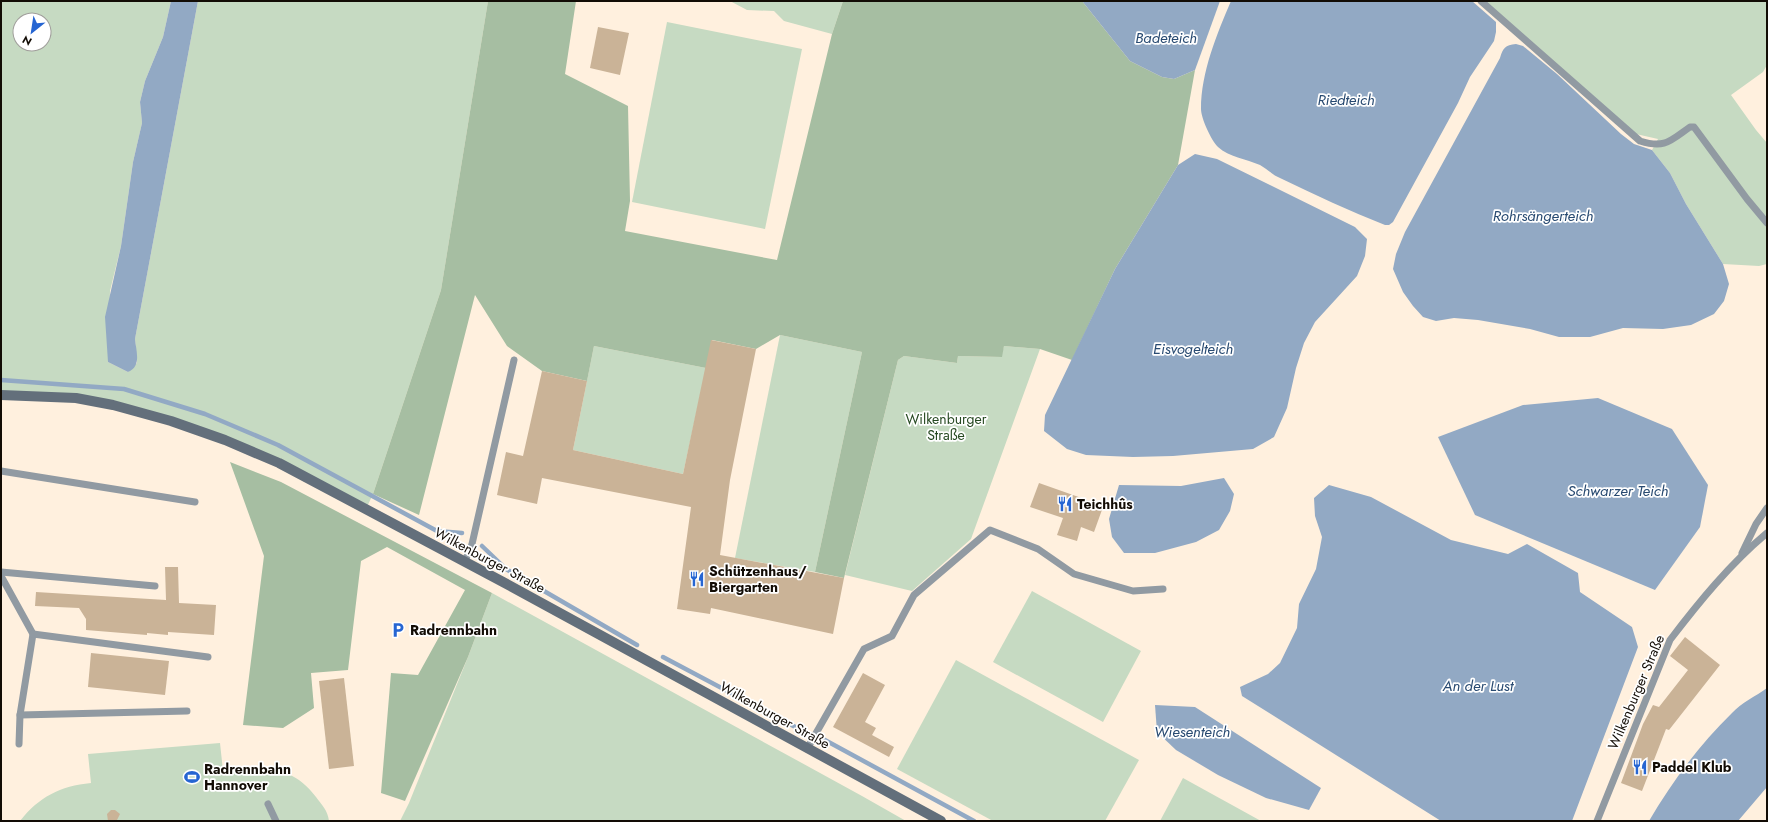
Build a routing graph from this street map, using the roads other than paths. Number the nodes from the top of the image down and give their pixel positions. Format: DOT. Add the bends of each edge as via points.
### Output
graph roads {
  1 [pos="1481,1"];
  2 [pos="1767,224"];
  3 [pos="514,360"];
  4 [pos="1,395"];
  5 [pos="1,471"];
  6 [pos="195,502"];
  7 [pos="1767,508"];
  8 [pos="1767,533"];
  9 [pos="1740,557"];
  10 [pos="465,561"];
  11 [pos="1,572"];
  12 [pos="1,576"];
  13 [pos="155,586"];
  14 [pos="1163,589"];
  15 [pos="33,634"];
  16 [pos="208,657"];
  17 [pos="187,711"];
  18 [pos="20,715"];
  19 [pos="19,744"];
  20 [pos="807,749"];
  21 [pos="268,804"];
  22 [pos="276,821"];
  23 [pos="941,821"];
  24 [pos="1597,821"];
  1 -- 2 [label="lane" via="1640,141 1659,145 1694,127"];
  3 -- 10 [label="lane" via="472,544"];
  4 -- 10 [label="main road, Wilkenburger Straße" via="76,398 113,405 172,421 226,440 279,463"];
  5 -- 6 [label="lane"];
  7 -- 9 [label="lane"];
  8 -- 9 [label="lane, Wilkenburger Straße"];
  9 -- 24 [label="lane, Wilkenburger Straße" via="1670,640"];
  10 -- 20 [label="main road, Wilkenburger Straße"];
  11 -- 13 [label="lane"];
  12 -- 15 [label="lane"];
  14 -- 20 [label="lane" via="1133,591 1074,574 1038,549 990,530 914,595 892,636 864,649"];
  15 -- 16 [label="lane"];
  15 -- 18 [label="lane"];
  17 -- 18 [label="lane"];
  18 -- 19 [label="lane"];
  20 -- 23 [label="main road, Wilkenburger Straße"];
  21 -- 22 [label="lane"];
}
